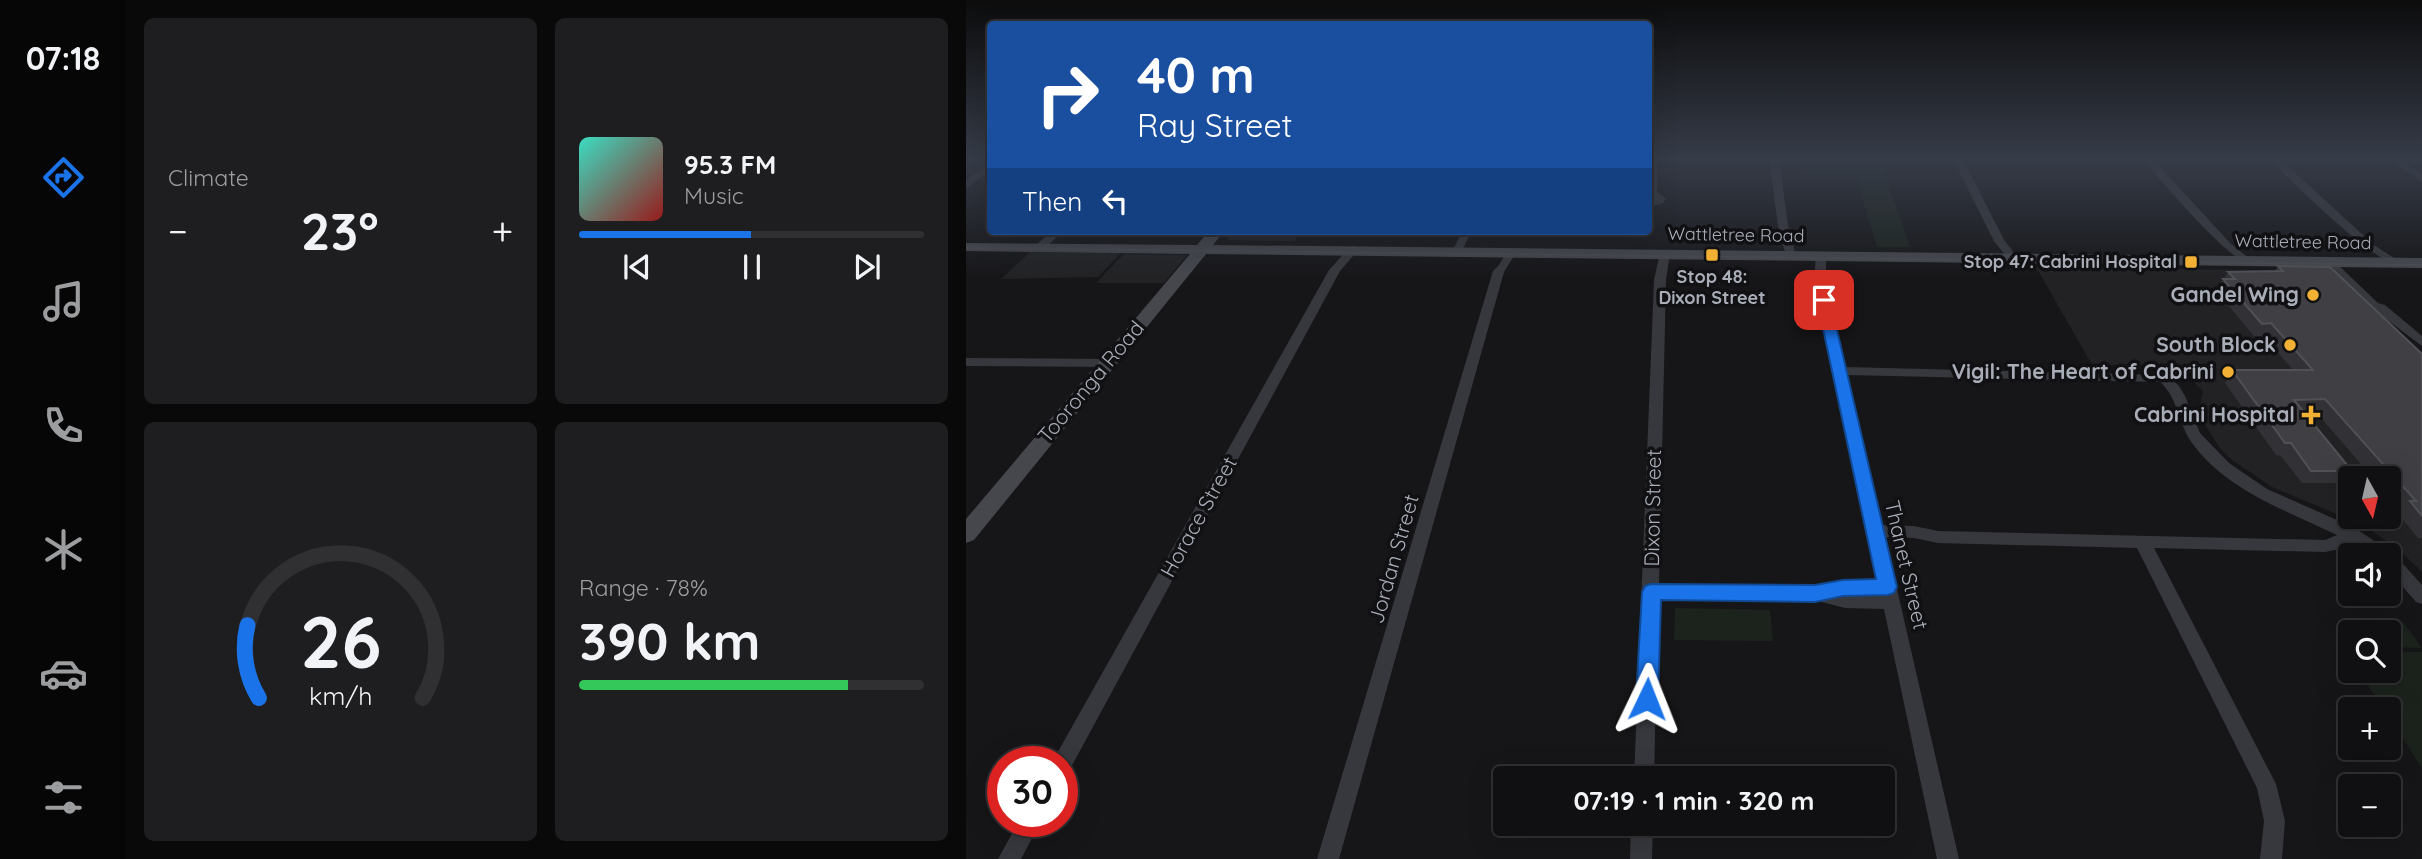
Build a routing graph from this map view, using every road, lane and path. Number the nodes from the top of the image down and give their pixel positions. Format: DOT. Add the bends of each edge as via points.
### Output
graph roads {
  1 [pos="1779,199"];
  2 [pos="1978,199"];
  3 [pos="2184,199"];
  4 [pos="2318,199"];
  5 [pos="1054,235"];
  6 [pos="1214,235"];
  7 [pos="966,247"];
  8 [pos="1040,247"];
  9 [pos="1203,248"];
  10 [pos="1347,249"];
  11 [pos="1505,251"];
  12 [pos="1661,253"];
  13 [pos="1787,255"];
  14 [pos="1814,255"];
  15 [pos="2007,258"];
  16 [pos="2240,261"];
  17 [pos="2333,262"];
  18 [pos="2387,262"];
  19 [pos="2422,263"];
  20 [pos="2404,330"];
  21 [pos="2422,342"];
  22 [pos="2422,353"];
  23 [pos="966,362"];
  24 [pos="1108,363"];
  25 [pos="1839,371"];
  26 [pos="2322,519"];
  27 [pos="969,527"];
  28 [pos="2349,532"];
  29 [pos="1876,536"];
  30 [pos="2142,541"];
  31 [pos="2365,543"];
  32 [pos="2304,544"];
  33 [pos="2401,573"];
  34 [pos="1651,592"];
  35 [pos="1889,595"];
  36 [pos="2422,597"];
  37 [pos="1072,746"];
  38 [pos="1644,766"];
  39 [pos="1642,836"];
  40 [pos="1022,837"];
  41 [pos="1010,859"];
  42 [pos="1328,859"];
  43 [pos="1641,859"];
  44 [pos="1948,859"];
  45 [pos="2271,859"];
  1 -- 13 [label="street" via="1781,241"];
  2 -- 15 [label="street"];
  3 -- 16 [label="street"];
  4 -- 18 [label="street"];
  5 -- 8 [label="street"];
  6 -- 9 [label="main road, Tooronga Road"];
  7 -- 8 [label="main road, Wattletree Road"];
  8 -- 9 [label="main road, Wattletree Road"];
  9 -- 10 [label="main road, Wattletree Road"];
  9 -- 24 [label="main road, Tooronga Road"];
  10 -- 11 [label="main road, Wattletree Road"];
  10 -- 37 [label="street, Horace Street"];
  11 -- 12 [label="main road, Wattletree Road"];
  11 -- 42 [label="street, Jordan Street" via="1504,267 1499,271"];
  12 -- 13 [label="main road, Wattletree Road"];
  12 -- 34 [label="street, Dixon Street"];
  13 -- 14 [label="main road, Wattletree Road"];
  14 -- 15 [label="main road, Wattletree Road"];
  14 -- 25 [label="street, Thanet Street"];
  15 -- 16 [label="main road, Wattletree Road"];
  16 -- 17 [label="main road, Wattletree Road"];
  17 -- 18 [label="main road, Wattletree Road"];
  17 -- 20 [label="street" via="2383,305"];
  18 -- 19 [label="main road, Wattletree Road"];
  20 -- 21 [label="street"];
  20 -- 22 [label="street"];
  23 -- 24 [label="street"];
  24 -- 27 [label="main road, Tooronga Road"];
  25 -- 26 [label="street" via="2152,375 2169,382 2179,393 2192,432 2223,466 2256,490"];
  25 -- 29 [label="street, Thanet Street"];
  26 -- 28 [label="street"];
  26 -- 32 [label="street" via="2314,538"];
  28 -- 31 [label="street"];
  28 -- 32 [label="street" via="2332,545"];
  29 -- 30 [label="street"];
  29 -- 35 [label="street, Thanet Street"];
  30 -- 32 [label="street"];
  30 -- 45 [label="street" via="2266,784 2275,821"];
  33 -- 36 [label="street"];
  34 -- 35 [label="street" via="1815,593 1845,601"];
  34 -- 38 [label="street, Dixon Street"];
  35 -- 44 [label="street, Thanet Street"];
  39 -- 43 [label="street"];
  40 -- 41 [label="street"];
}
